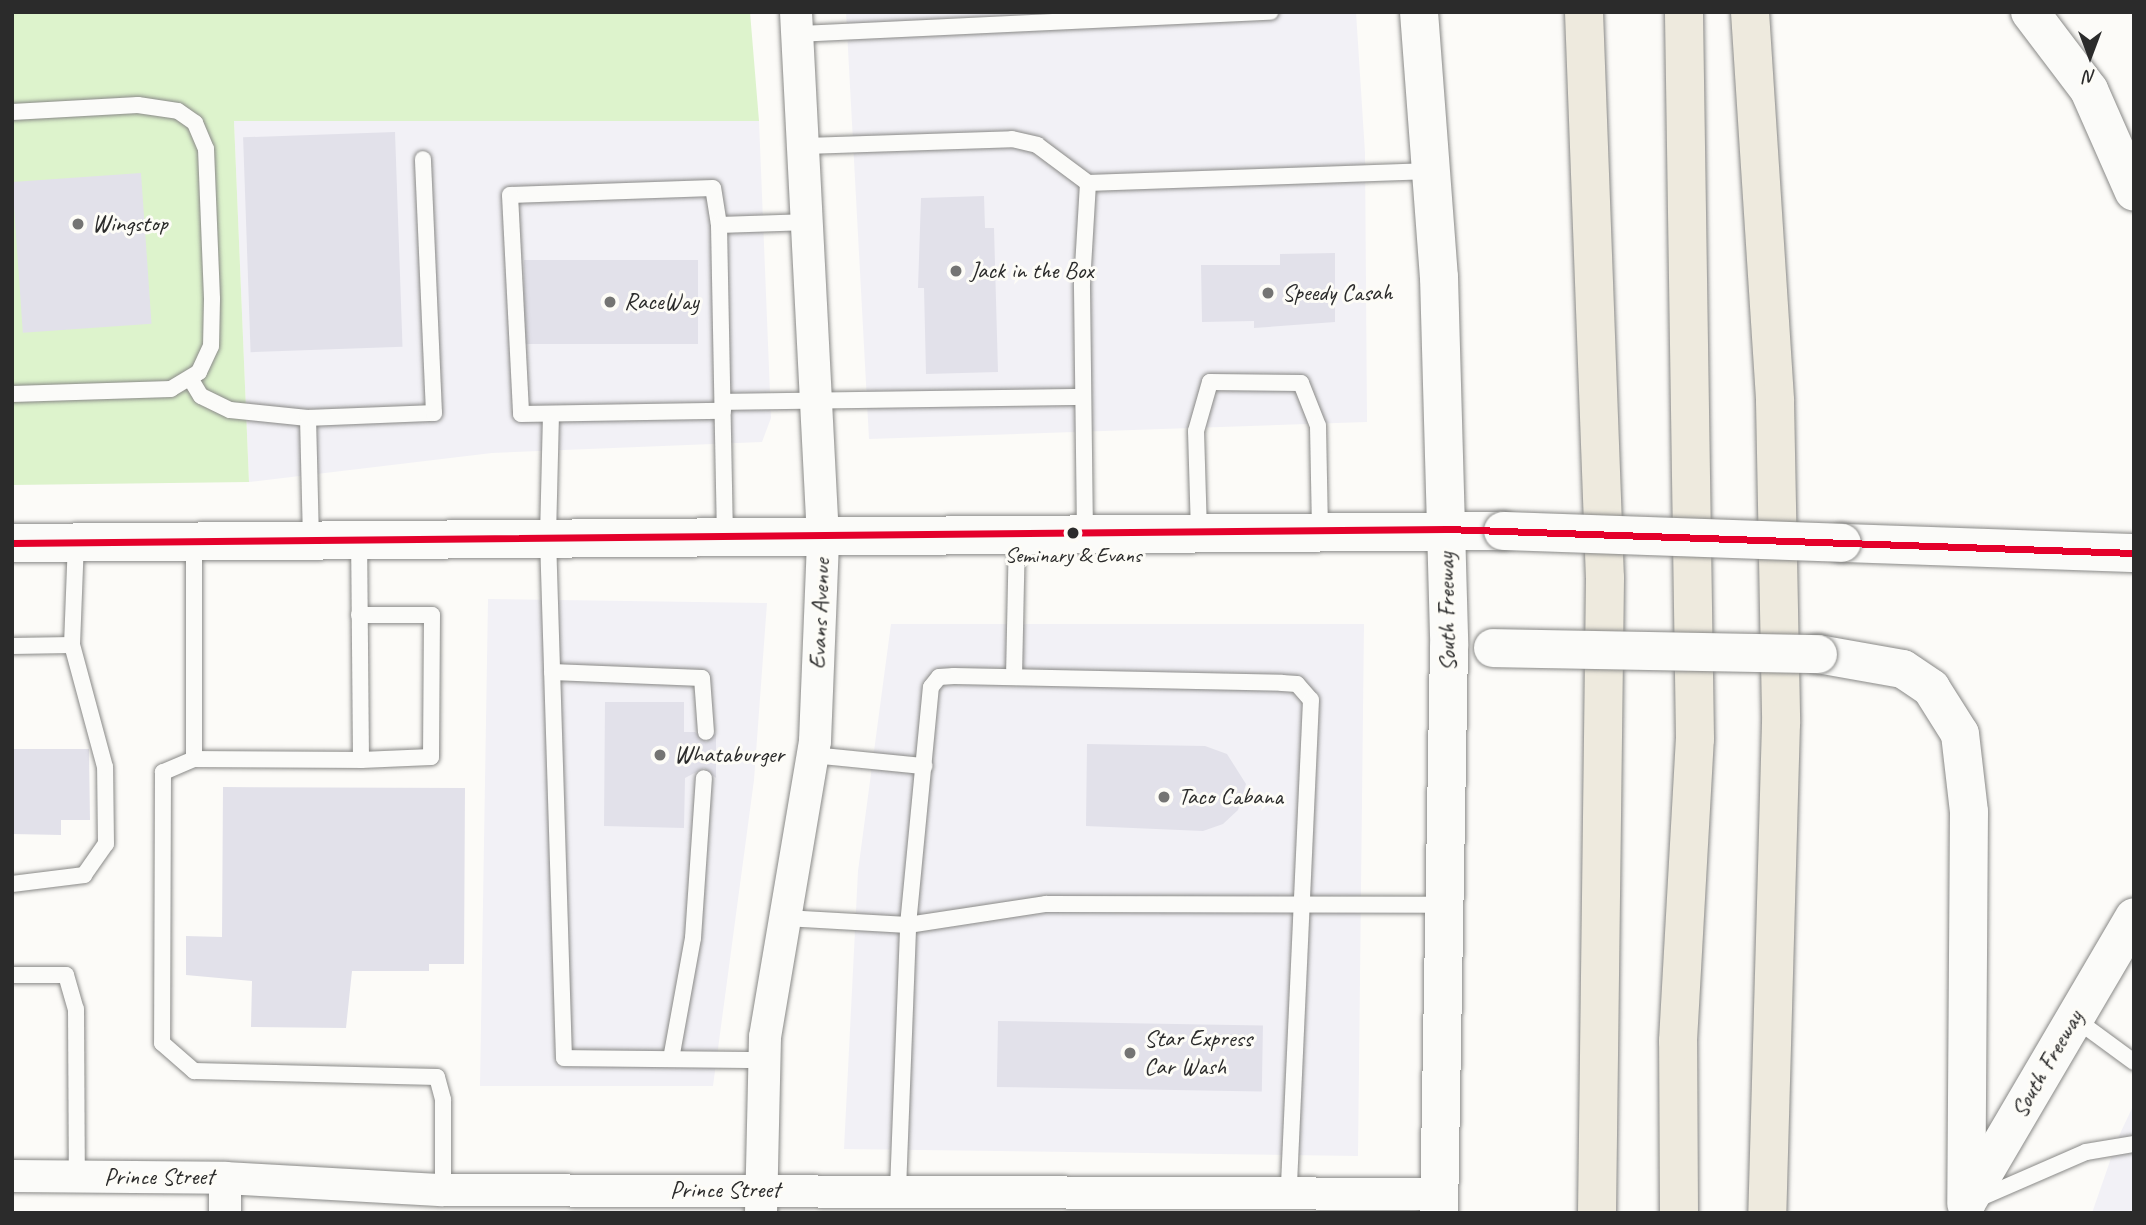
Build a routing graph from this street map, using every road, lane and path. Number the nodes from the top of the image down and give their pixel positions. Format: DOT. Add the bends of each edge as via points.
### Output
graph roads {
  1 [pos="914,12"];
  2 [pos="1270,12"];
  3 [pos="1419,12"];
  4 [pos="1584,12"];
  5 [pos="1684,12"];
  6 [pos="1750,12"];
  7 [pos="2030,12"];
  8 [pos="797,23"];
  9 [pos="915,30"];
  10 [pos="12,112"];
  11 [pos="804,146"];
  12 [pos="423,159"];
  13 [pos="1431,171"];
  14 [pos="1088,183"];
  15 [pos="2134,192"];
  16 [pos="810,222"];
  17 [pos="719,225"];
  18 [pos="190,378"];
  19 [pos="12,394"];
  20 [pos="1083,397"];
  21 [pos="819,399"];
  22 [pos="723,407"];
  23 [pos="551,414"];
  24 [pos="308,418"];
  25 [pos="1446,529"];
  26 [pos="1320,531"];
  27 [pos="1199,532"];
  28 [pos="1085,534"];
  29 [pos="1017,535"];
  30 [pos="548,538"];
  31 [pos="725,538"];
  32 [pos="823,538"];
  33 [pos="359,539"];
  34 [pos="311,540"];
  35 [pos="76,542"];
  36 [pos="194,542"];
  37 [pos="12,543"];
  38 [pos="2134,553"];
  39 [pos="359,615"];
  40 [pos="72,645"];
  41 [pos="12,646"];
  42 [pos="1449,646"];
  43 [pos="552,672"];
  44 [pos="1014,677"];
  45 [pos="706,732"];
  46 [pos="813,755"];
  47 [pos="194,759"];
  48 [pos="362,760"];
  49 [pos="924,766"];
  50 [pos="704,778"];
  51 [pos="12,884"];
  52 [pos="1302,904"];
  53 [pos="1444,905"];
  54 [pos="2134,917"];
  55 [pos="785,918"];
  56 [pos="908,925"];
  57 [pos="12,975"];
  58 [pos="2074,1018"];
  59 [pos="671,1059"];
  60 [pos="764,1060"];
  61 [pos="2134,1062"];
  62 [pos="2134,1144"];
  63 [pos="12,1176"];
  64 [pos="77,1177"];
  65 [pos="225,1178"];
  66 [pos="443,1190"];
  67 [pos="898,1190"];
  68 [pos="1289,1193"];
  69 [pos="761,1201"];
  70 [pos="1439,1203"];
  71 [pos="1963,1208"];
  72 [pos="225,1213"];
  73 [pos="1597,1213"];
  74 [pos="1678,1213"];
  75 [pos="1767,1213"];
  1 -- 9 [label="lane"];
  2 -- 9 [label="lane"];
  3 -- 13 [label="main road, South Freeway"];
  4 -- 73 [label="highway" via="1605,578"];
  5 -- 74 [label="highway" via="1695,739 1678,1041"];
  6 -- 75 [label="highway" via="1775,401 1780,681"];
  7 -- 15 [label="main road" via="2090,90"];
  8 -- 9 [label="lane"];
  8 -- 11 [label="street, Evans Avenue"];
  10 -- 18 [label="lane" via="138,105 177,111 195,123 206,149 212,311 211,346"];
  11 -- 14 [label="lane" via="1012,139 1037,145"];
  11 -- 16 [label="street, Evans Avenue"];
  12 -- 24 [label="lane" via="434,413"];
  13 -- 14 [label="lane"];
  13 -- 25 [label="main road, South Freeway"];
  14 -- 20 [label="lane"];
  16 -- 17 [label="lane"];
  16 -- 21 [label="street, Evans Avenue"];
  17 -- 22 [label="lane"];
  17 -- 23 [label="lane" via="713,188 510,195 521,414"];
  18 -- 19 [label="lane" via="171,389"];
  18 -- 24 [label="lane" via="201,396 230,410"];
  20 -- 21 [label="lane"];
  20 -- 28 [label="lane"];
  21 -- 22 [label="lane"];
  21 -- 32 [label="street, Evans Avenue"];
  22 -- 23 [label="lane"];
  22 -- 31 [label="lane"];
  23 -- 30 [label="lane"];
  24 -- 34 [label="lane"];
  25 -- 26 [label="main road"];
  25 -- 38 [label="main road, bridge"];
  25 -- 42 [label="main road, South Freeway"];
  26 -- 27 [label="main road"];
  26 -- 27 [label="lane" via="1318,426 1301,383 1210,382 1196,431"];
  27 -- 28 [label="main road"];
  28 -- 29 [label="main road"];
  29 -- 32 [label="main road"];
  29 -- 44 [label="lane"];
  30 -- 31 [label="main road"];
  30 -- 33 [label="main road"];
  30 -- 43 [label="lane"];
  31 -- 32 [label="main road"];
  32 -- 46 [label="street, Evans Avenue"];
  33 -- 34 [label="main road"];
  33 -- 39 [label="lane"];
  34 -- 36 [label="main road"];
  35 -- 36 [label="main road"];
  35 -- 37 [label="main road"];
  35 -- 40 [label="lane"];
  36 -- 47 [label="lane"];
  39 -- 48 [label="lane"];
  39 -- 48 [label="lane" via="432,615 431,757"];
  40 -- 41 [label="lane"];
  40 -- 51 [label="lane" via="105,767 106,844 83,875"];
  42 -- 53 [label="main road, South Freeway"];
  42 -- 71 [label="main road, bridge" via="1818,654 1903,668 1931,688 1961,734 1969,811"];
  43 -- 45 [label="lane" via="702,678"];
  43 -- 59 [label="lane" via="564,1058"];
  44 -- 49 [label="lane" via="939,677 931,687"];
  44 -- 52 [label="lane" via="1297,684 1311,700"];
  46 -- 49 [label="lane"];
  46 -- 55 [label="street, Evans Avenue"];
  47 -- 48 [label="lane"];
  47 -- 66 [label="lane" via="163,772 162,1043 194,1071 437,1077 443,1100"];
  49 -- 56 [label="lane"];
  50 -- 59 [label="lane" via="693,938"];
  52 -- 53 [label="lane"];
  52 -- 56 [label="lane" via="1046,904"];
  52 -- 68 [label="lane"];
  53 -- 70 [label="main road, South Freeway"];
  54 -- 58 [label="main road, South Freeway"];
  55 -- 56 [label="lane"];
  55 -- 60 [label="street, Evans Avenue"];
  56 -- 67 [label="lane"];
  57 -- 64 [label="lane" via="66,975 76,1009"];
  58 -- 61 [label="lane"];
  58 -- 71 [label="main road, South Freeway"];
  59 -- 60 [label="lane"];
  60 -- 69 [label="street, Evans Avenue"];
  62 -- 71 [label="lane" via="2086,1152"];
  63 -- 64 [label="street, Prince Street"];
  64 -- 65 [label="street, Prince Street"];
  65 -- 66 [label="street, Prince Street"];
  65 -- 72 [label="street"];
  66 -- 69 [label="street, Prince Street"];
  67 -- 68 [label="street, Prince Street"];
  67 -- 69 [label="street, Prince Street"];
  68 -- 70 [label="street, Prince Street"];
}
